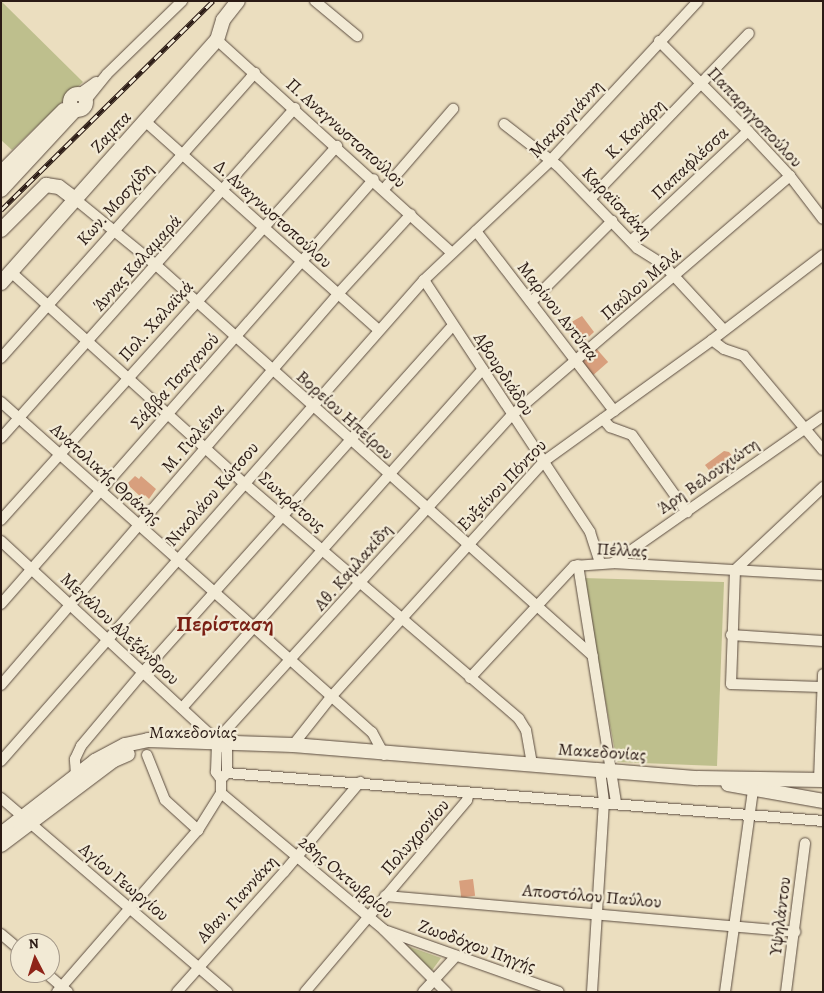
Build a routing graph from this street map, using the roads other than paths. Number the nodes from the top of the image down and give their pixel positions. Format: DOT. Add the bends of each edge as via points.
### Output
graph roads {
  1 [pos="182,1"];
  2 [pos="238,1"];
  3 [pos="315,1"];
  4 [pos="698,1"];
  5 [pos="749,34"];
  6 [pos="357,36"];
  7 [pos="217,40"];
  8 [pos="659,41"];
  9 [pos="255,73"];
  10 [pos="703,84"];
  11 [pos="78,102"];
  12 [pos="295,108"];
  13 [pos="452,109"];
  14 [pos="146,122"];
  15 [pos="504,124"];
  16 [pos="748,131"];
  17 [pos="337,146"];
  18 [pos="181,154"];
  19 [pos="549,162"];
  20 [pos="1,173"];
  21 [pos="790,176"];
  22 [pos="374,180"];
  23 [pos="384,189"];
  24 [pos="1,190"];
  25 [pos="223,192"];
  26 [pos="591,198"];
  27 [pos="75,199"];
  28 [pos="411,214"];
  29 [pos="823,220"];
  30 [pos="612,221"];
  31 [pos="263,228"];
  32 [pos="115,229"];
  33 [pos="1,230"];
  34 [pos="476,231"];
  35 [pos="632,240"];
  36 [pos="451,252"];
  37 [pos="823,255"];
  38 [pos="303,262"];
  39 [pos="156,265"];
  40 [pos="11,272"];
  41 [pos="674,277"];
  42 [pos="424,280"];
  43 [pos="1,283"];
  44 [pos="338,294"];
  45 [pos="196,301"];
  46 [pos="530,302"];
  47 [pos="48,304"];
  48 [pos="453,325"];
  49 [pos="379,330"];
  50 [pos="724,330"];
  51 [pos="236,338"];
  52 [pos="88,340"];
  53 [pos="712,340"];
  54 [pos="1,358"];
  55 [pos="576,361"];
  56 [pos="483,369"];
  57 [pos="272,371"];
  58 [pos="128,376"];
  59 [pos="1,402"];
  60 [pos="312,406"];
  61 [pos="614,411"];
  62 [pos="168,413"];
  63 [pos="512,415"];
  64 [pos="823,416"];
  65 [pos="19,418"];
  66 [pos="603,419"];
  67 [pos="805,428"];
  68 [pos="1,438"];
  69 [pos="348,438"];
  70 [pos="206,447"];
  71 [pos="823,450"];
  72 [pos="60,454"];
  73 [pos="543,462"];
  74 [pos="388,475"];
  75 [pos="244,483"];
  76 [pos="823,487"];
  77 [pos="100,490"];
  78 [pos="426,508"];
  79 [pos="687,512"];
  80 [pos="281,515"];
  81 [pos="1,520"];
  82 [pos="139,525"];
  83 [pos="1,541"];
  84 [pos="468,545"];
  85 [pos="322,549"];
  86 [pos="177,559"];
  87 [pos="600,563"];
  88 [pos="613,563"];
  89 [pos="578,565"];
  90 [pos="33,570"];
  91 [pos="736,570"];
  92 [pos="823,575"];
  93 [pos="360,583"];
  94 [pos="215,592"];
  95 [pos="1,604"];
  96 [pos="71,605"];
  97 [pos="535,606"];
  98 [pos="400,620"];
  99 [pos="254,627"];
  100 [pos="731,635"];
  101 [pos="107,638"];
  102 [pos="823,641"];
  103 [pos="594,656"];
  104 [pos="292,661"];
  105 [pos="143,672"];
  106 [pos="823,674"];
  107 [pos="470,678"];
  108 [pos="1,685"];
  109 [pos="821,687"];
  110 [pos="331,697"];
  111 [pos="182,708"];
  112 [pos="293,745"];
  113 [pos="220,746"];
  114 [pos="147,755"];
  115 [pos="384,755"];
  116 [pos="1,761"];
  117 [pos="532,766"];
  118 [pos="606,771"];
  119 [pos="76,775"];
  120 [pos="224,776"];
  121 [pos="698,778"];
  122 [pos="821,780"];
  123 [pos="360,782"];
  124 [pos="753,789"];
  125 [pos="221,793"];
  126 [pos="469,793"];
  127 [pos="1,798"];
  128 [pos="823,801"];
  129 [pos="604,802"];
  130 [pos="616,802"];
  131 [pos="750,814"];
  132 [pos="26,820"];
  133 [pos="823,821"];
  134 [pos="198,830"];
  135 [pos="1,834"];
  136 [pos="805,843"];
  137 [pos="1,846"];
  138 [pos="297,857"];
  139 [pos="385,896"];
  140 [pos="130,907"];
  141 [pos="600,914"];
  142 [pos="367,917"];
  143 [pos="735,925"];
  144 [pos="384,930"];
  145 [pos="796,932"];
  146 [pos="456,956"];
  147 [pos="198,966"];
  148 [pos="434,980"];
  149 [pos="62,990"];
  150 [pos="545,990"];
  151 [pos="177,992"];
  152 [pos="227,992"];
  153 [pos="305,992"];
  154 [pos="423,992"];
  155 [pos="446,992"];
  156 [pos="558,992"];
  157 [pos="592,992"];
  158 [pos="725,992"];
  159 [pos="786,992"];
  1 -- 11 [label="street"];
  2 -- 7 [label="main road, Ζαμπα" via="223,20"];
  3 -- 6 [label="street"];
  4 -- 8 [label="street, Μακρυγιάννη"];
  5 -- 10 [label="street, Κ. Κανάρη"];
  7 -- 9 [label="street, Π. Αναγνωστοπούλου"];
  7 -- 14 [label="main road, Ζαμπα"];
  8 -- 10 [label="street, Παπαρηγοπούλου"];
  8 -- 19 [label="street, Μακρυγιάννη"];
  9 -- 12 [label="street, Π. Αναγνωστοπούλου"];
  9 -- 18 [label="street, Κων. Μοσχίδη"];
  10 -- 16 [label="street, Παπαρηγοπούλου"];
  10 -- 26 [label="street, Κ. Κανάρη"];
  11 -- 20 [label="main road"];
  11 -- 24 [label="main road"];
  12 -- 17 [label="street, Π. Αναγνωστοπούλου"];
  12 -- 25 [label="street, Άννας Καλαμαρά"];
  13 -- 23 [label="street"];
  14 -- 18 [label="street, Δ. Αναγνωστοπούλου"];
  14 -- 27 [label="main road, Ζαμπα"];
  15 -- 19 [label="street, Καραϊσκάκη"];
  16 -- 21 [label="street, Παπαρηγοπούλου"];
  16 -- 35 [label="street, Παπαφλέσσα"];
  17 -- 22 [label="street, Π. Αναγνωστοπούλου"];
  17 -- 31 [label="street, Πολ. Χαλαϊκά"];
  18 -- 25 [label="street, Δ. Αναγνωστοπούλου"];
  18 -- 32 [label="street, Κων. Μοσχίδη"];
  19 -- 26 [label="street, Καραϊσκάκη" via="558,166"];
  19 -- 34 [label="street, Μακρυγιάννη"];
  21 -- 29 [label="street, Παπαρηγοπούλου"];
  21 -- 41 [label="street, Παύλου Μελά"];
  22 -- 23 [label="street, Π. Αναγνωστοπούλου"];
  22 -- 38 [label="street, Σάββα Τσαγανού"];
  23 -- 28 [label="street, Π. Αναγνωστοπούλου"];
  25 -- 31 [label="street, Δ. Αναγνωστοπούλου"];
  25 -- 39 [label="street, Άννας Καλαμαρά"];
  26 -- 30 [label="street, Καραϊσκάκη"];
  27 -- 32 [label="street, Βορείου Ηπείρου"];
  27 -- 33 [label="main road" via="55,186 46,185"];
  27 -- 40 [label="main road, Ζαμπα"];
  28 -- 36 [label="street, Π. Αναγνωστοπούλου"];
  28 -- 44 [label="street, Μ. Γιαλένια"];
  30 -- 35 [label="street, Καραϊσκάκη"];
  30 -- 46 [label="street"];
  31 -- 38 [label="street, Δ. Αναγνωστοπούλου"];
  31 -- 45 [label="street, Πολ. Χαλαϊκά"];
  32 -- 39 [label="street, Βορείου Ηπείρου"];
  32 -- 47 [label="street, Κων. Μοσχίδη"];
  34 -- 36 [label="street, Μακρυγιάννη"];
  34 -- 46 [label="street, Μαρίνου Αντύπα"];
  35 -- 41 [label="street, Καραϊσκάκη" via="637,248 663,264"];
  36 -- 42 [label="street, Νικολάου Κώτσου"];
  37 -- 50 [label="street, Ευξείνου Πόντου"];
  38 -- 44 [label="street, Δ. Αναγνωστοπούλου"];
  38 -- 51 [label="street, Σάββα Τσαγανού"];
  39 -- 45 [label="street, Βορείου Ηπείρου"];
  39 -- 52 [label="street, Άννας Καλαμαρά"];
  40 -- 43 [label="main road, Ζαμπα"];
  40 -- 47 [label="street, Σωκράτους"];
  41 -- 50 [label="street, Καραϊσκάκη"];
  41 -- 55 [label="street, Παύλου Μελά"];
  42 -- 48 [label="street, Αβουρδιάδου"];
  42 -- 49 [label="street, Νικολάου Κώτσου"];
  44 -- 49 [label="street, Δ. Αναγνωστοπούλου"];
  44 -- 57 [label="street, Μ. Γιαλένια"];
  45 -- 51 [label="street, Βορείου Ηπείρου"];
  45 -- 58 [label="street, Πολ. Χαλαϊκά"];
  46 -- 55 [label="street, Μαρίνου Αντύπα"];
  47 -- 52 [label="street, Σωκράτους"];
  47 -- 54 [label="street, Κων. Μοσχίδη"];
  48 -- 56 [label="street, Αβουρδιάδου"];
  48 -- 69 [label="street"];
  49 -- 60 [label="street, Νικολάου Κώτσου"];
  50 -- 53 [label="street, Ευξείνου Πόντου"];
  51 -- 57 [label="street, Βορείου Ηπείρου"];
  51 -- 62 [label="street, Σάββα Τσαγανού"];
  52 -- 58 [label="street, Σωκράτους"];
  52 -- 65 [label="street, Άννας Καλαμαρά"];
  53 -- 61 [label="street, Ευξείνου Πόντου"];
  53 -- 67 [label="street" via="724,350 744,356"];
  55 -- 61 [label="street, Μαρίνου Αντύπα"];
  55 -- 63 [label="street, Παύλου Μελά"];
  56 -- 63 [label="street, Αβουρδιάδου"];
  56 -- 74 [label="street"];
  57 -- 60 [label="street, Βορείου Ηπείρου"];
  57 -- 70 [label="street, Μ. Γιαλένια"];
  58 -- 62 [label="street, Σωκράτους"];
  58 -- 72 [label="street, Πολ. Χαλαϊκά"];
  59 -- 65 [label="street, Ανατολικής Θράκης"];
  60 -- 69 [label="street, Βορείου Ηπείρου"];
  60 -- 75 [label="street, Νικολάου Κώτσου"];
  61 -- 66 [label="street, Ευξείνου Πόντου"];
  62 -- 70 [label="street, Σωκράτους"];
  62 -- 77 [label="street, Σάββα Τσαγανού"];
  63 -- 73 [label="street, Αβουρδιάδου"];
  63 -- 78 [label="street, Αθ. Καμλακίδη"];
  64 -- 67 [label="street, Άρη Βελουχιώτη"];
  65 -- 68 [label="street, Άννας Καλαμαρά"];
  65 -- 72 [label="street, Ανατολικής Θράκης"];
  66 -- 73 [label="street, Ευξείνου Πόντου"];
  66 -- 79 [label="street" via="610,427 632,435"];
  67 -- 71 [label="street"];
  67 -- 79 [label="street, Άρη Βελουχιώτη"];
  69 -- 74 [label="street, Βορείου Ηπείρου"];
  69 -- 80 [label="street"];
  70 -- 75 [label="street, Σωκράτους"];
  70 -- 82 [label="street, Μ. Γιαλένια"];
  72 -- 77 [label="street, Ανατολικής Θράκης"];
  72 -- 81 [label="street, Πολ. Χαλαϊκά"];
  73 -- 84 [label="street, Ευξείνου Πόντου"];
  73 -- 87 [label="street, Αβουρδιάδου" via="590,532"];
  74 -- 78 [label="street, Βορείου Ηπείρου"];
  74 -- 85 [label="street"];
  75 -- 80 [label="street, Σωκράτους"];
  75 -- 86 [label="street, Νικολάου Κώτσου"];
  76 -- 91 [label="street"];
  77 -- 82 [label="street, Ανατολικής Θράκης"];
  77 -- 90 [label="street, Σάββα Τσαγανού"];
  78 -- 84 [label="street, Βορείου Ηπείρου"];
  78 -- 93 [label="street, Αθ. Καμλακίδη"];
  79 -- 88 [label="street, Άρη Βελουχιώτη"];
  80 -- 85 [label="street, Σωκράτους"];
  80 -- 94 [label="street"];
  82 -- 86 [label="street, Ανατολικής Θράκης"];
  82 -- 96 [label="street, Μ. Γιαλένια"];
  83 -- 90 [label="street, Μεγάλου Αλεξάνδρου"];
  84 -- 97 [label="street, Βορείου Ηπείρου"];
  84 -- 98 [label="street, Ευξείνου Πόντου"];
  85 -- 93 [label="street, Σωκράτους"];
  85 -- 99 [label="street"];
  86 -- 94 [label="street, Ανατολικής Θράκης"];
  86 -- 101 [label="street, Νικολάου Κώτσου"];
  87 -- 88 [label="street, Πέλλας"];
  87 -- 89 [label="street, Πέλλας"];
  88 -- 91 [label="street, Πέλλας"];
  89 -- 97 [label="street, Πέλλας" via="570,569"];
  89 -- 103 [label="street"];
  90 -- 95 [label="street, Σάββα Τσαγανού"];
  90 -- 96 [label="street, Μεγάλου Αλεξάνδρου"];
  91 -- 92 [label="street, Πέλλας"];
  91 -- 100 [label="street"];
  93 -- 98 [label="street, Σωκράτους"];
  93 -- 104 [label="street, Αθ. Καμλακίδη"];
  94 -- 99 [label="street, Ανατολικής Θράκης"];
  94 -- 105 [label="street"];
  96 -- 101 [label="street, Μεγάλου Αλεξάνδρου"];
  96 -- 108 [label="street, Μ. Γιαλένια"];
  97 -- 103 [label="street, Βορείου Ηπείρου"];
  97 -- 107 [label="street, Πέλλας"];
  98 -- 107 [label="street, Σωκράτους"];
  98 -- 110 [label="street, Ευξείνου Πόντου"];
  99 -- 104 [label="street, Ανατολικής Θράκης"];
  99 -- 111 [label="street"];
  100 -- 102 [label="street"];
  100 -- 109 [label="street" via="730,681 734,686"];
  101 -- 105 [label="street, Μεγάλου Αλεξάνδρου"];
  101 -- 116 [label="street, Νικολάου Κώτσου"];
  103 -- 118 [label="street"];
  104 -- 110 [label="street, Ανατολικής Θράκης"];
  104 -- 113 [label="street, Αθ. Καμλακίδη"];
  105 -- 111 [label="street, Μεγάλου Αλεξάνδρου"];
  105 -- 119 [label="street" via="81,746 75,759"];
  106 -- 109 [label="street"];
  107 -- 117 [label="street, Σωκράτους" via="523,724"];
  109 -- 122 [label="street"];
  110 -- 112 [label="street, Ευξείνου Πόντου"];
  110 -- 115 [label="street, Ανατολικής Θράκης" via="372,732"];
  111 -- 113 [label="street, Μεγάλου Αλεξάνδρου"];
  112 -- 113 [label="main road, Μακεδονίας"];
  112 -- 115 [label="main road, Μακεδονίας"];
  113 -- 115 [label="main road, Μακεδονίας" via="357,759"];
  113 -- 119 [label="main road, Μακεδονίας" via="162,739 136,743 112,751"];
  113 -- 120 [label="street" via="216,772"];
  113 -- 132 [label="main road, Μακεδονίας" via="136,751 114,760"];
  114 -- 134 [label="street" via="165,800"];
  115 -- 117 [label="main road, Μακεδονίας"];
  117 -- 118 [label="main road, Μακεδονίας"];
  118 -- 121 [label="main road, Μακεδονίας"];
  118 -- 129 [label="street"];
  118 -- 130 [label="street"];
  119 -- 132 [label="main road, Μακεδονίας"];
  120 -- 123 [label="street"];
  120 -- 125 [label="street"];
  121 -- 122 [label="main road"];
  121 -- 124 [label="main road"];
  123 -- 126 [label="street"];
  123 -- 138 [label="street, Αθαν. Γιαννάκη"];
  124 -- 128 [label="main road"];
  124 -- 131 [label="street"];
  125 -- 134 [label="street"];
  125 -- 138 [label="street, 28ης Οκτωβρίου"];
  126 -- 129 [label="street"];
  126 -- 139 [label="street, Πολυχρονίου" via="467,800"];
  127 -- 132 [label="street, Αγίου Γεωργίου"];
  129 -- 130 [label="street"];
  129 -- 141 [label="street"];
  130 -- 131 [label="street"];
  131 -- 133 [label="street"];
  131 -- 143 [label="street"];
  132 -- 135 [label="main road, Μακεδονίας"];
  132 -- 137 [label="main road, Μακεδονίας"];
  132 -- 140 [label="street, Αγίου Γεωργίου"];
  134 -- 140 [label="street"];
  136 -- 145 [label="street, Υψηλάντου"];
  138 -- 142 [label="street, 28ης Οκτωβρίου"];
  138 -- 147 [label="street, Αθαν. Γιαννάκη"];
  139 -- 141 [label="street, Αποστόλου Παύλου"];
  139 -- 142 [label="street, Πολυχρονίου"];
  140 -- 147 [label="street, Αγίου Γεωργίου"];
  140 -- 149 [label="street"];
  141 -- 143 [label="street, Αποστόλου Παύλου"];
  141 -- 157 [label="street"];
  142 -- 144 [label="street, 28ης Οκτωβρίου"];
  142 -- 153 [label="street, Πολυχρονίου"];
  143 -- 145 [label="street, Αποστόλου Παύλου"];
  143 -- 158 [label="street"];
  144 -- 146 [label="street, Ζωοδόχου Πηγής"];
  144 -- 148 [label="street, 28ης Οκτωβρίου"];
  145 -- 159 [label="street, Υψηλάντου"];
  146 -- 148 [label="street"];
  146 -- 150 [label="street, Ζωοδόχου Πηγής"];
  147 -- 151 [label="street, Αθαν. Γιαννάκη"];
  147 -- 152 [label="street, Αγίου Γεωργίου"];
  148 -- 154 [label="street"];
  148 -- 155 [label="street, 28ης Οκτωβρίου"];
  150 -- 156 [label="street, Ζωοδόχου Πηγής"];
}
